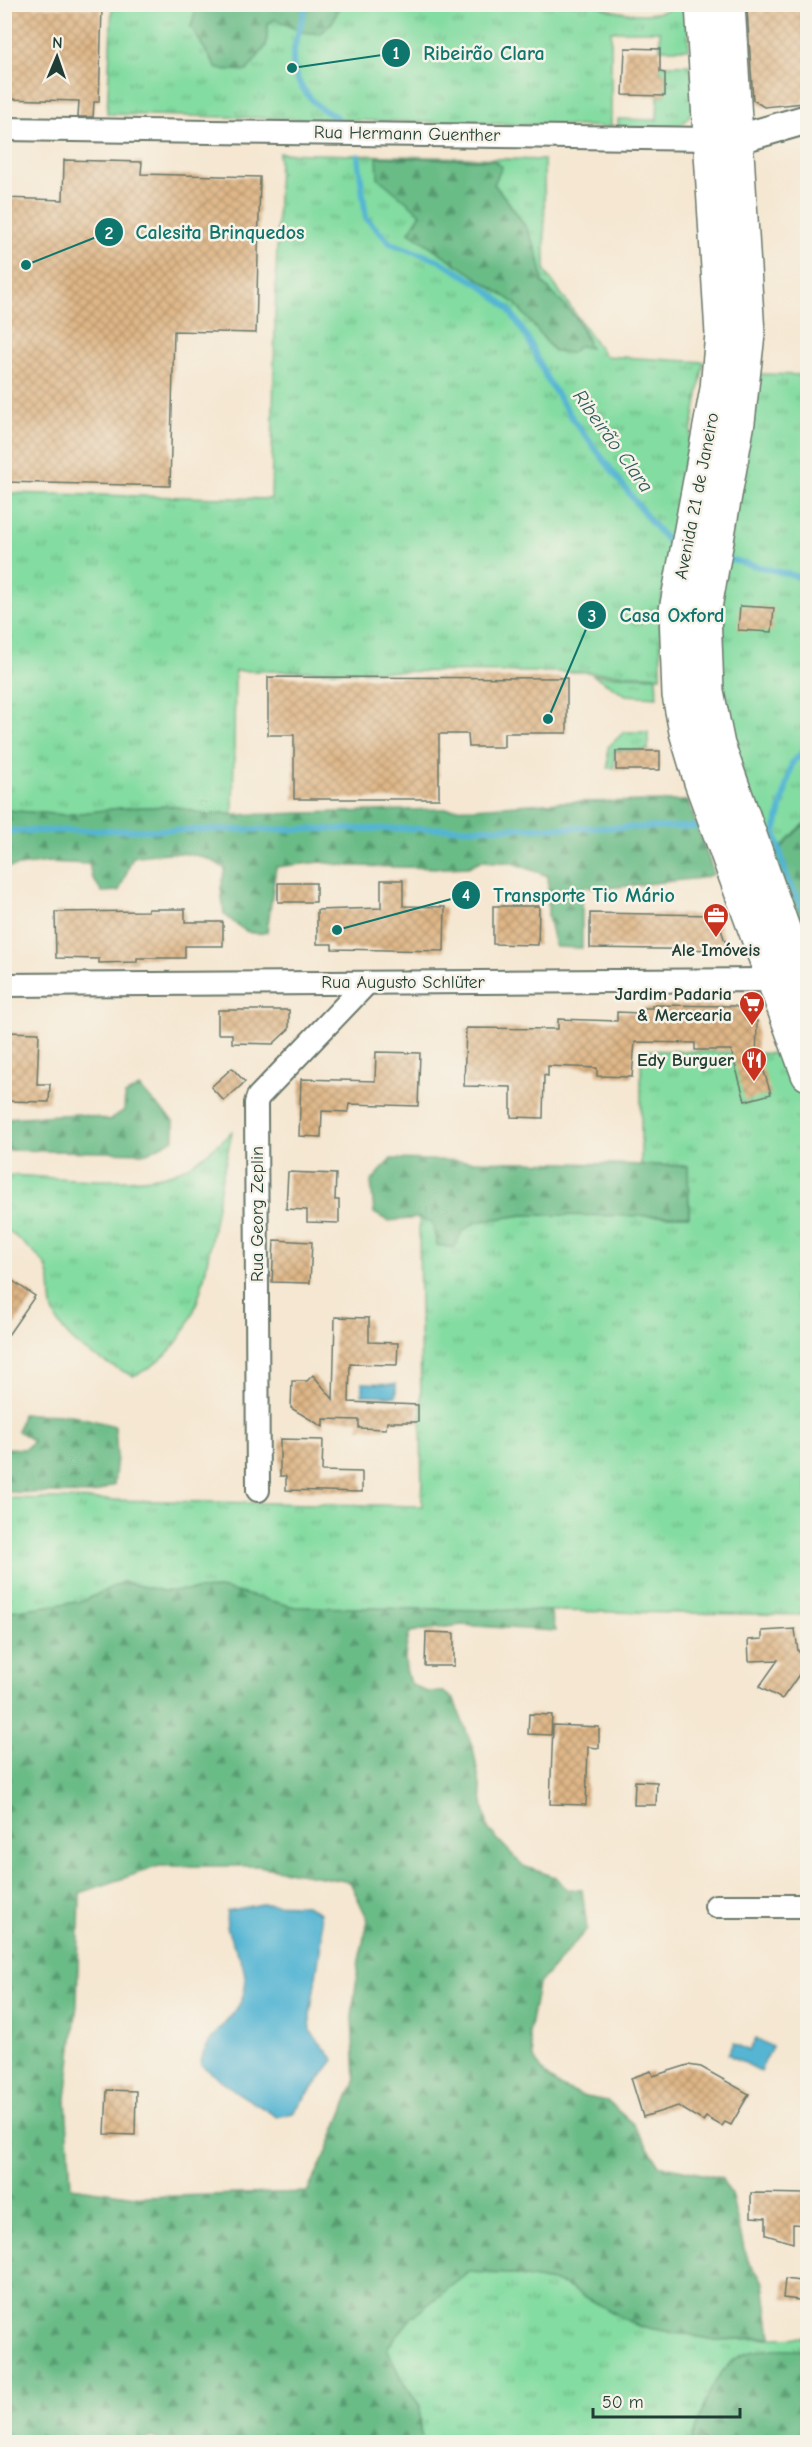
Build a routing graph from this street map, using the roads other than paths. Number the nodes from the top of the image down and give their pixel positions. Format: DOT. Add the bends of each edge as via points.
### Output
graph roads {
  1 [pos="702,4"];
  2 [pos="728,4"];
  3 [pos="807,119"];
  4 [pos="4,129"];
  5 [pos="724,138"];
  6 [pos="367,982"];
  7 [pos="4,985"];
  8 [pos="794,986"];
  9 [pos="807,1074"];
  10 [pos="258,1490"];
  11 [pos="716,1906"];
  12 [pos="807,1906"];
  1 -- 5 [label="main road, Avenida 21 de Janeiro"];
  2 -- 5 [label="main road, Avenida 21 de Janeiro"];
  3 -- 5 [label="street, Rua Hermann Guenther"];
  4 -- 5 [label="street, Rua Hermann Guenther"];
  5 -- 8 [label="main road, Avenida 21 de Janeiro" via="747,304 698,558 703,638 696,716 701,782"];
  6 -- 7 [label="street, Rua Augusto Schlüter"];
  6 -- 8 [label="street, Rua Augusto Schlüter"];
  6 -- 10 [label="street, Rua Georg Zeplin" via="256,1103"];
  8 -- 9 [label="main road, Avenida 21 de Janeiro"];
  11 -- 12 [label="street"];
}
